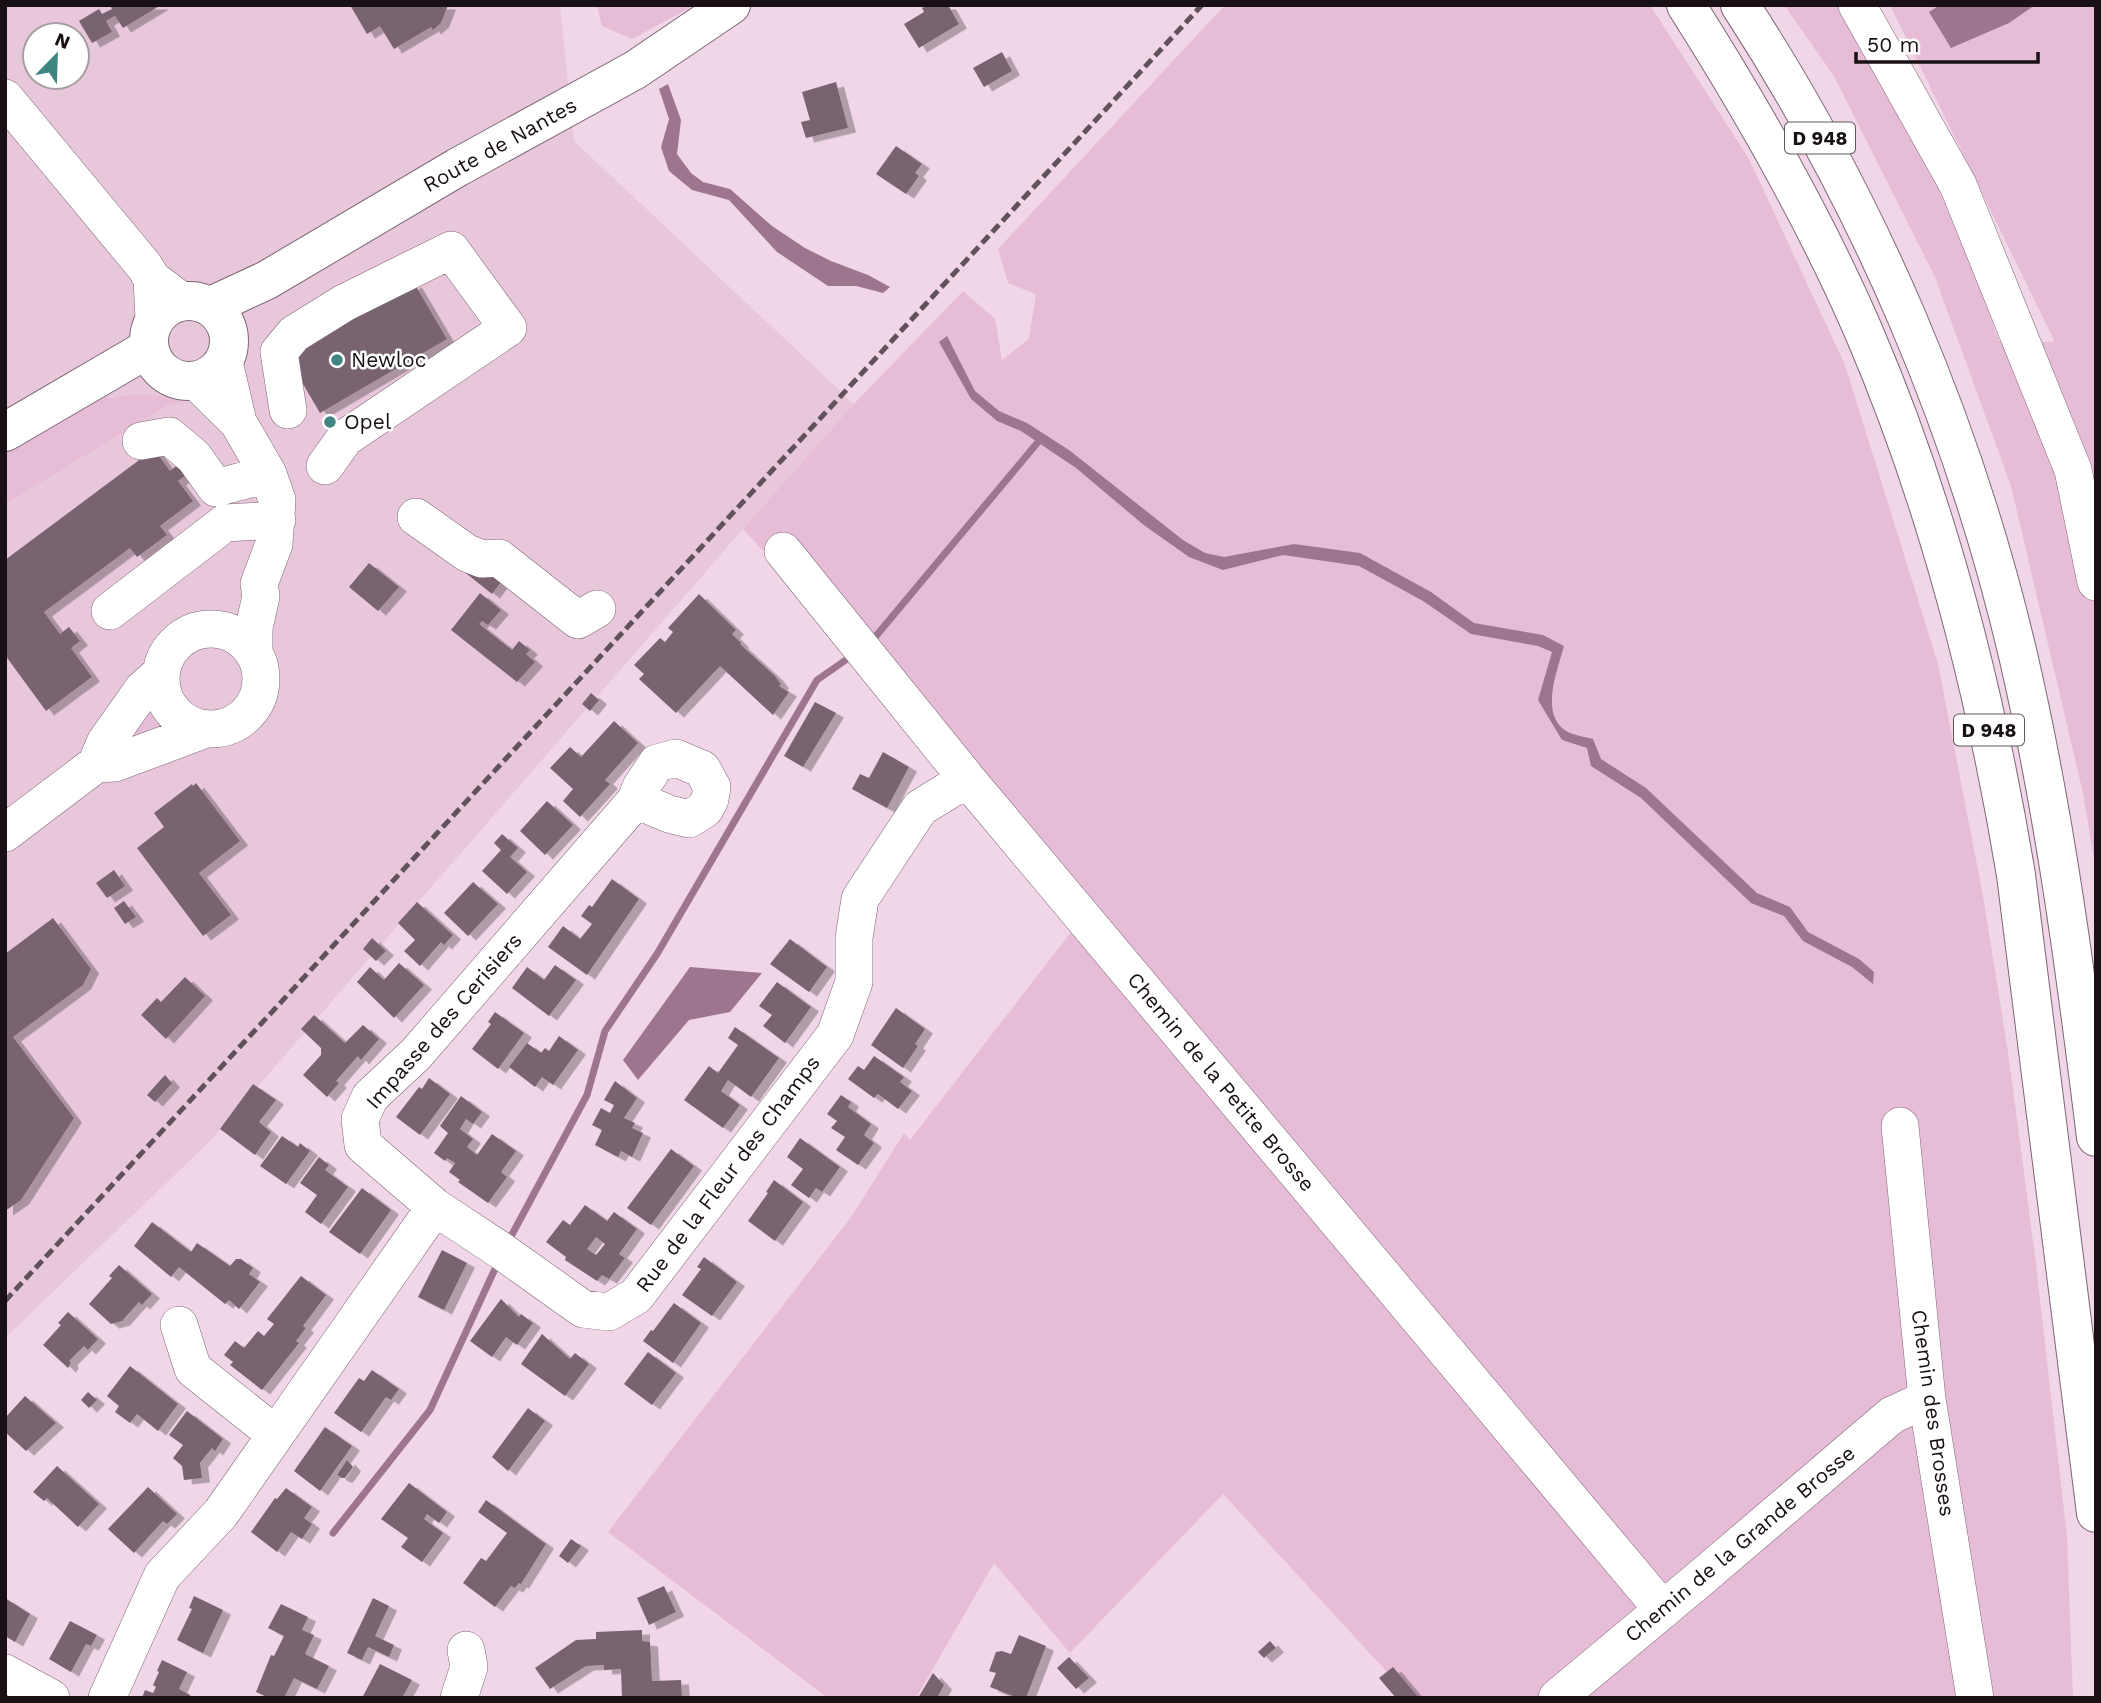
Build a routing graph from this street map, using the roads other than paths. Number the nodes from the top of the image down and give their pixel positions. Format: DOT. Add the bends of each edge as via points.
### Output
graph roads {
  1 [pos="731,5"];
  2 [pos="1686,5"];
  3 [pos="1740,5"];
  4 [pos="1857,5"];
  5 [pos="5,98"];
  6 [pos="185,333"];
  7 [pos="288,410"];
  8 [pos="5,432"];
  9 [pos="141,441"];
  10 [pos="324,466"];
  11 [pos="268,474"];
  12 [pos="416,517"];
  13 [pos="277,520"];
  14 [pos="783,551"];
  15 [pos="2096,582"];
  16 [pos="259,584"];
  17 [pos="597,609"];
  18 [pos="110,611"];
  19 [pos="210,629"];
  20 [pos="254,654"];
  21 [pos="160,674"];
  22 [pos="206,729"];
  23 [pos="96,764"];
  24 [pos="967,779"];
  25 [pos="636,800"];
  26 [pos="5,833"];
  27 [pos="1900,1126"];
  28 [pos="2096,1137"];
  29 [pos="435,1207"];
  30 [pos="179,1325"];
  31 [pos="1927,1399"];
  32 [pos="275,1434"];
  33 [pos="2096,1513"];
  34 [pos="1663,1610"];
  35 [pos="466,1650"];
  36 [pos="5,1673"];
  37 [pos="51,1698"];
  38 [pos="107,1698"];
  39 [pos="459,1698"];
  40 [pos="1557,1698"];
  41 [pos="1975,1698"];
  1 -- 6 [label="main road, Route de Nantes" via="635,70 458,167"];
  2 -- 33 [label="main road, D 948" via="1773,148 1863,329 1930,506 1957,597 2001,782 2016,875"];
  3 -- 28 [label="main road, D 948" via="1809,118 1856,209 1899,300 1966,471 2014,641 2038,747 2077,982"];
  4 -- 15 [label="street" via="1958,185 2073,470"];
  5 -- 6 [label="street" via="145,267"];
  6 -- 8 [label="main road"];
  6 -- 11 [label="street"];
  7 -- 10 [label="street" via="279,352 294,334 344,303 452,250 508,328 345,438"];
  9 -- 11 [label="street" via="169,436 194,457 216,488"];
  11 -- 13 [label="street" via="277,500"];
  12 -- 17 [label="street" via="467,553 482,559 499,558 578,620"];
  13 -- 16 [label="street" via="274,544"];
  13 -- 18 [label="street" via="225,523"];
  14 -- 24 [label="street, Chemin de la Petite Brosse"];
  16 -- 19 [label="street" via="247,590"];
  16 -- 20 [label="street"];
  19 -- 20 [label="street" via="236,635"];
  19 -- 21 [label="street" via="177,642"];
  20 -- 22 [label="street" via="261,680 253,706 233,724"];
  21 -- 22 [label="street" via="162,693 172,711 187,723"];
  21 -- 23 [label="street" via="105,743"];
  22 -- 23 [label="street" via="115,763"];
  23 -- 26 [label="street"];
  24 -- 29 [label="street, Rue de la Fleur des Champs" via="919,808 860,900 853,938 854,982 835,1035 636,1296 609,1312 583,1309"];
  24 -- 34 [label="street, Chemin de la Petite Brosse"];
  25 -- 29 [label="street, Impasse des Cerisiers" via="416,1054 370,1097 360,1119 363,1145"];
  27 -- 31 [label="street, Chemin des Brosses"];
  29 -- 32 [label="street"];
  30 -- 32 [label="street" via="193,1369"];
  31 -- 34 [label="street, Chemin de la Grande Brosse" via="1892,1415"];
  31 -- 41 [label="street, Chemin des Brosses"];
  32 -- 38 [label="street" via="221,1513 162,1576"];
  34 -- 40 [label="street, Chemin de la Grande Brosse"];
  35 -- 39 [label="street" via="469,1667"];
  36 -- 37 [label="street"];
}
